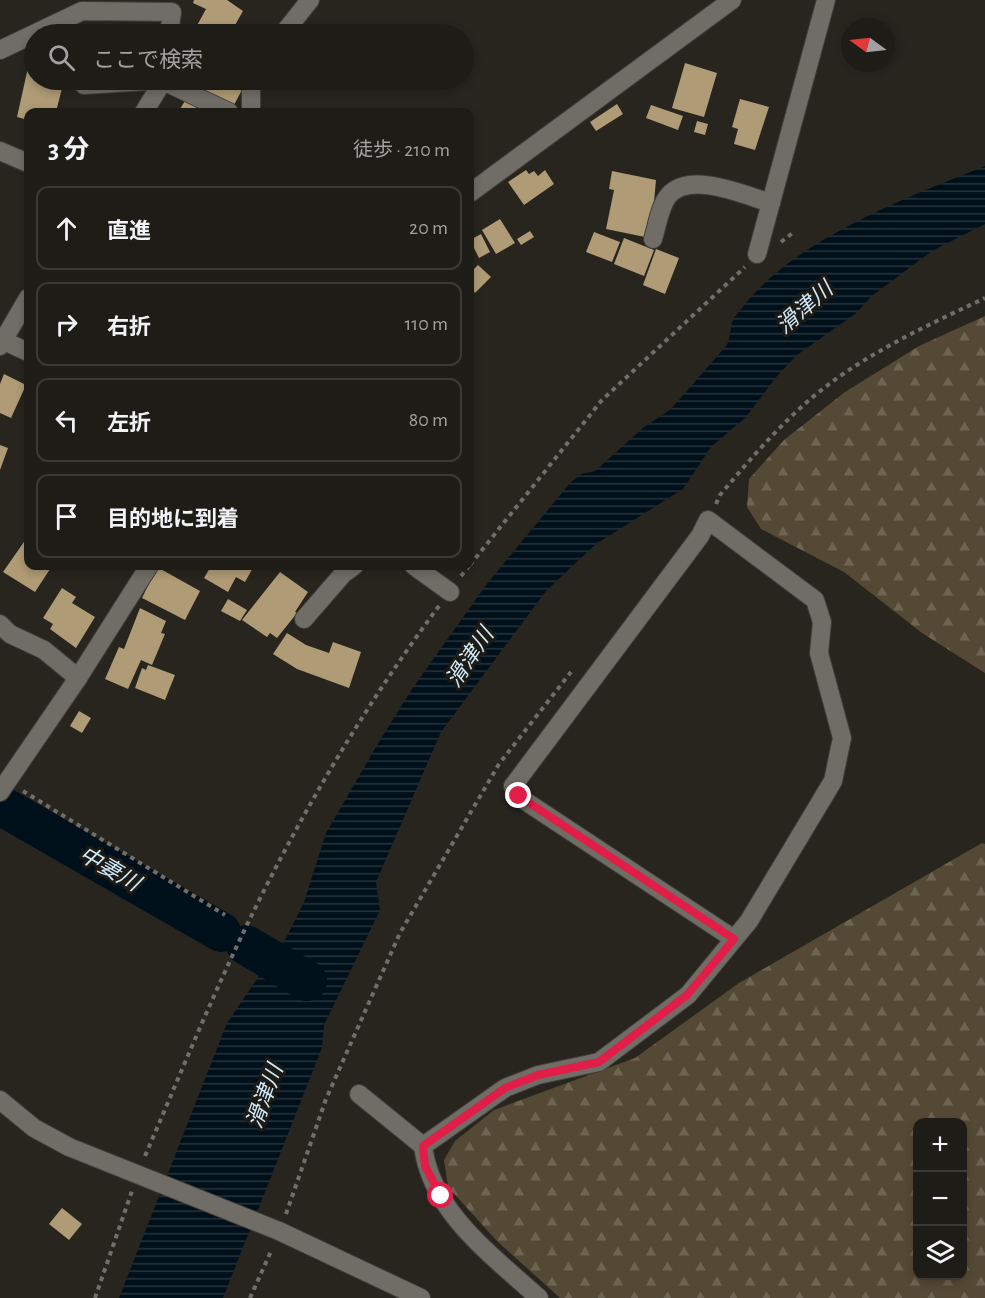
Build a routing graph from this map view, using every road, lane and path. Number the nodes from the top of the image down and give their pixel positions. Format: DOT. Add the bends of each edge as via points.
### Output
graph roads {
  1 [pos="310,0"];
  2 [pos="732,0"];
  3 [pos="825,0"];
  4 [pos="55,24"];
  5 [pos="170,24"];
  6 [pos="291,24"];
  7 [pos="24,39"];
  8 [pos="0,50"];
  9 [pos="157,90"];
  10 [pos="184,90"];
  11 [pos="251,90"];
  12 [pos="146,108"];
  13 [pos="221,108"];
  14 [pos="251,108"];
  15 [pos="0,151"];
  16 [pos="24,161"];
  17 [pos="474,190"];
  18 [pos="771,203"];
  19 [pos="794,232"];
  20 [pos="653,239"];
  21 [pos="778,244"];
  22 [pos="755,258"];
  23 [pos="24,305"];
  24 [pos="1,343"];
  25 [pos="24,351"];
  26 [pos="474,559"];
  27 [pos="146,570"];
  28 [pos="348,570"];
  29 [pos="420,570"];
  30 [pos="465,570"];
  31 [pos="450,592"];
  32 [pos="304,619"];
  33 [pos="0,624"];
  34 [pos="78,678"];
  35 [pos="4,786"];
  36 [pos="225,915"];
  37 [pos="734,939"];
  38 [pos="359,1094"];
  39 [pos="2,1106"];
  40 [pos="423,1146"];
  41 [pos="141,1175"];
  42 [pos="95,1298"];
  43 [pos="421,1298"];
  44 [pos="539,1298"];
  1 -- 6 [label="street"];
  2 -- 17 [label="street"];
  3 -- 18 [label="street"];
  4 -- 5 [label="street" via="82,11 172,12"];
  7 -- 8 [label="street"];
  9 -- 12 [label="street"];
  10 -- 13 [label="street"];
  11 -- 14 [label="street"];
  15 -- 16 [label="street"];
  18 -- 20 [label="street" via="695,183 680,187 668,196"];
  18 -- 22 [label="street"];
  19 -- 21 [label="path"];
  22 -- 26 [label="path" via="602,400"];
  23 -- 24 [label="street"];
  24 -- 25 [label="street"];
  27 -- 34 [label="street"];
  28 -- 32 [label="street"];
  29 -- 31 [label="street"];
  30 -- 31 [label="path"];
  31 -- 41 [label="path" via="402,656 291,838 223,974"];
  33 -- 34 [label="street" via="10,634 44,650"];
  34 -- 35 [label="street"];
  35 -- 36 [label="path"];
  37 -- 37 [label="street" via="749,921 832,782 842,738 819,653 822,622 815,600 708,520 700,536 513,786 519,796"];
  37 -- 40 [label="street" via="687,995 599,1062 538,1075 505,1088"];
  38 -- 40 [label="street"];
  39 -- 41 [label="street" via="69,1147"];
  40 -- 44 [label="street" via="425,1166 462,1227"];
  41 -- 42 [label="path"];
  41 -- 43 [label="street" via="274,1229"];
}
